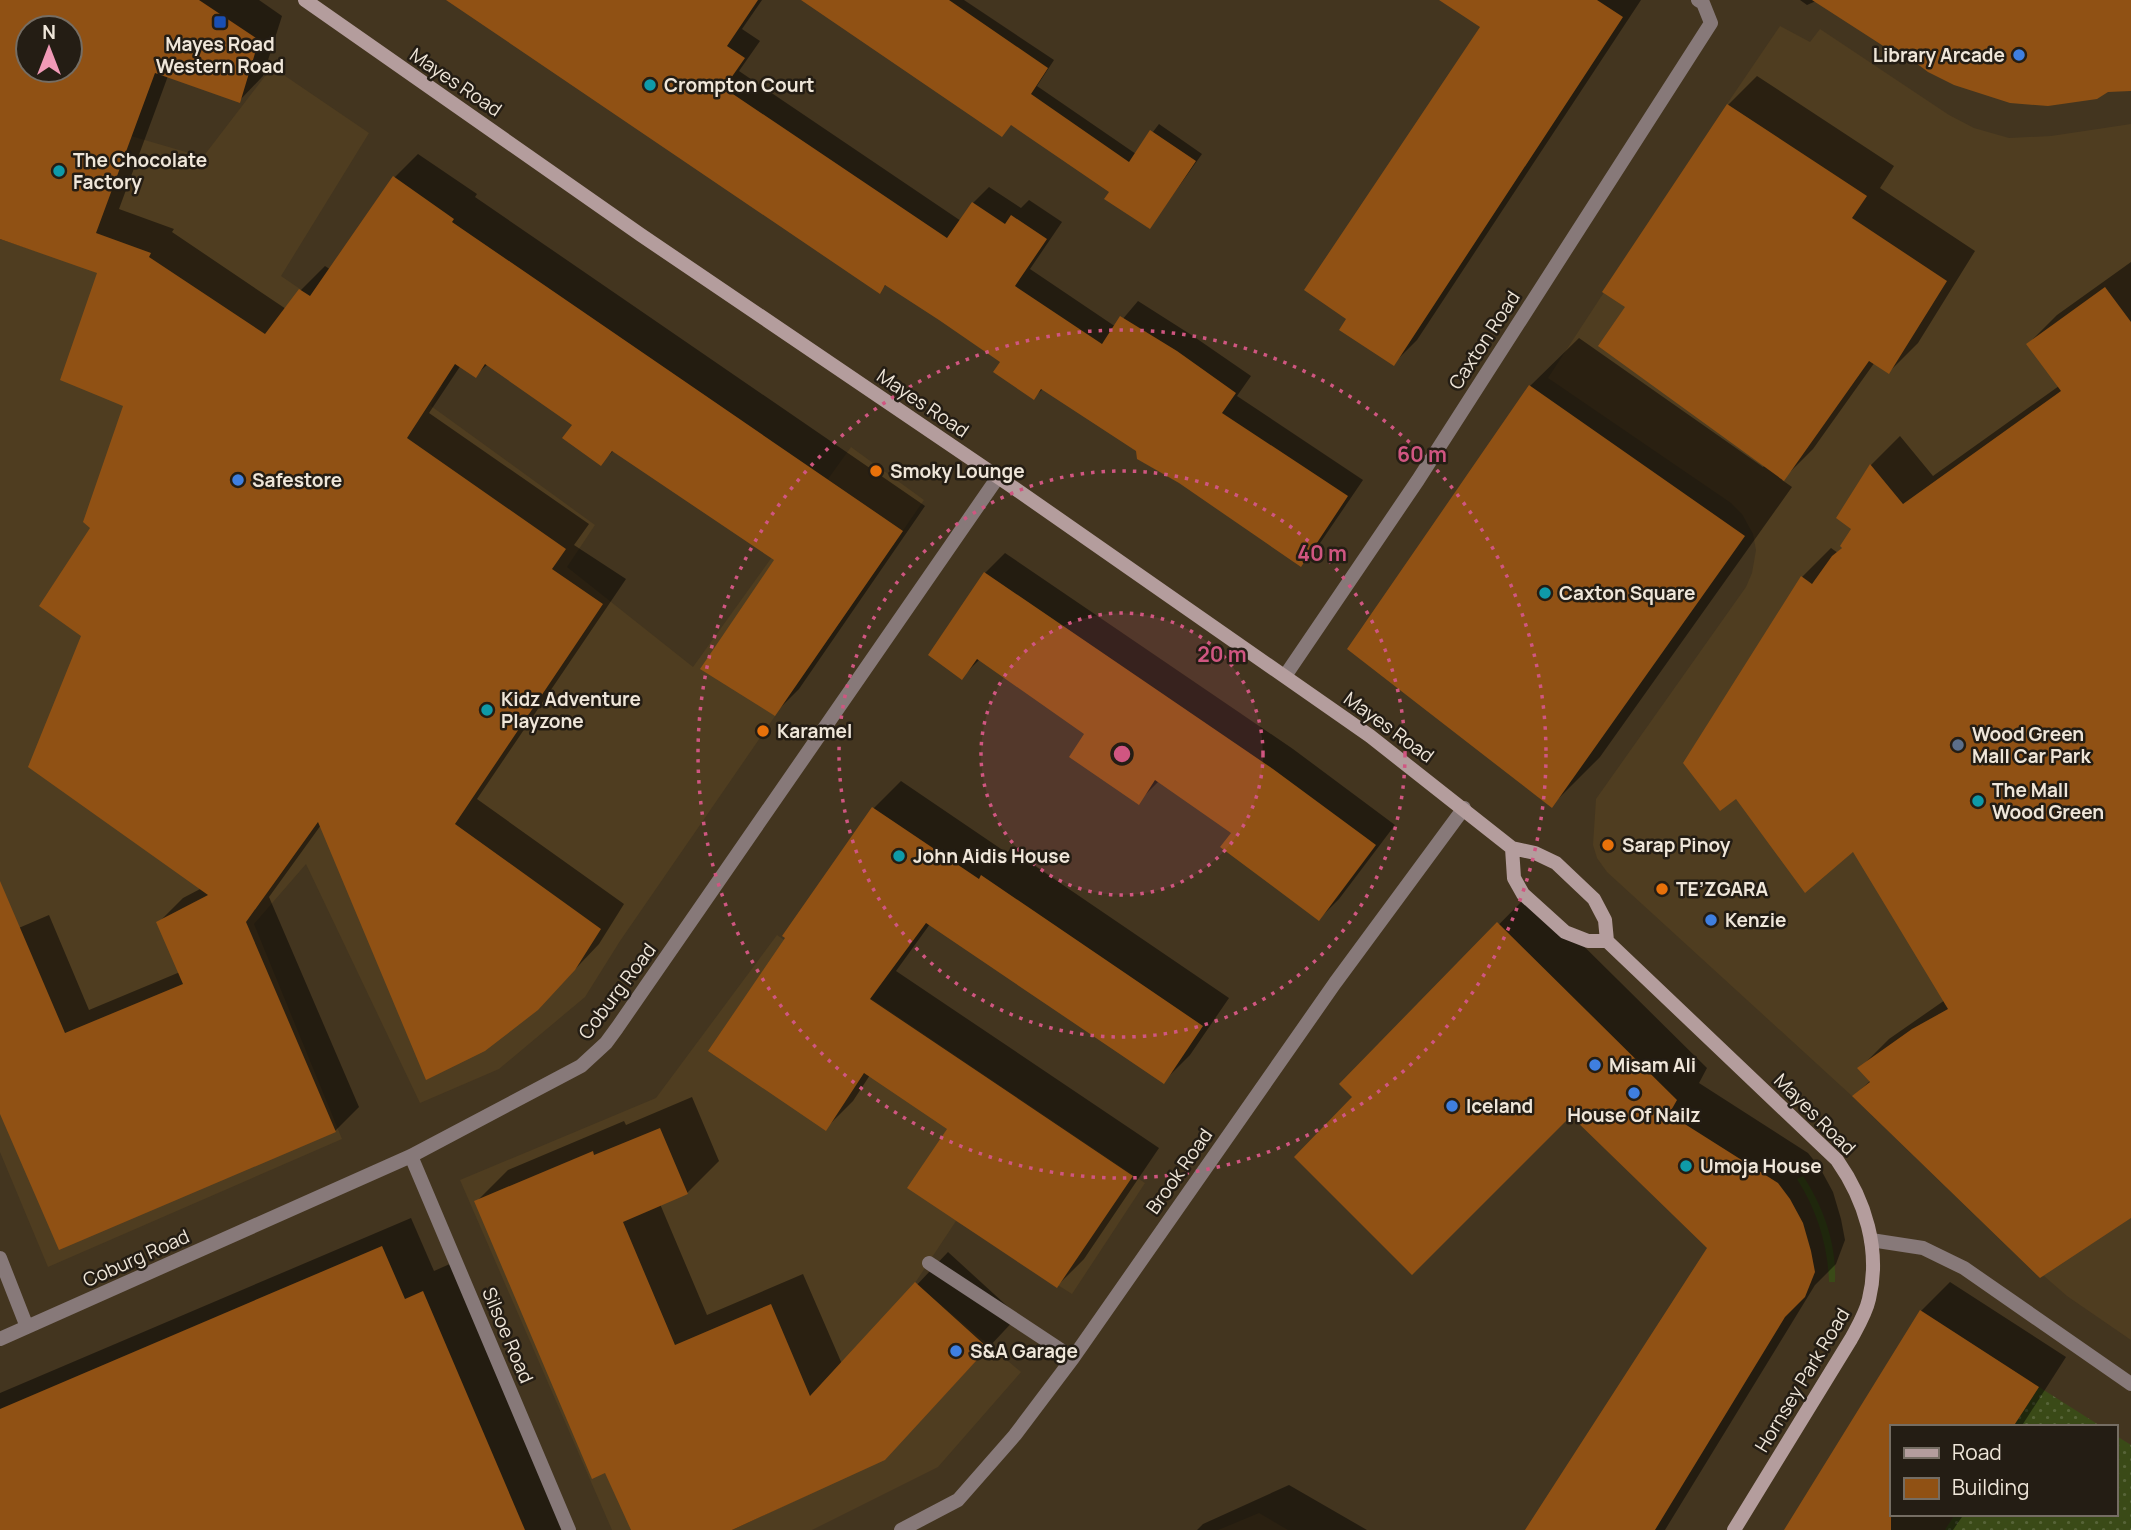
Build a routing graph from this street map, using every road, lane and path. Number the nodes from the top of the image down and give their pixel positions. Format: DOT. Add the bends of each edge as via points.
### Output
graph roads {
  1 [pos="305,0"];
  2 [pos="1699,0"];
  3 [pos="998,478"];
  4 [pos="1285,676"];
  5 [pos="1464,808"];
  6 [pos="1512,848"];
  7 [pos="1607,941"];
  8 [pos="411,1156"];
  9 [pos="1871,1240"];
  10 [pos="0,1258"];
  11 [pos="929,1263"];
  12 [pos="27,1327"];
  13 [pos="0,1339"];
  14 [pos="1073,1358"];
  15 [pos="2131,1384"];
  16 [pos="569,1530"];
  17 [pos="901,1530"];
  18 [pos="1734,1530"];
  1 -- 3 [label="main road, Mayes Road"];
  2 -- 4 [label="street, Caxton Road" via="1712,23 1418,480"];
  3 -- 4 [label="main road, Mayes Road"];
  3 -- 8 [label="street, Coburg Road" via="606,1043 581,1066"];
  4 -- 5 [label="main road, Mayes Road"];
  5 -- 6 [label="main road, Mayes Road"];
  5 -- 14 [label="street, Brook Road" via="1335,983"];
  6 -- 7 [label="main road, Mayes Road" via="1556,863 1594,899 1605,920"];
  6 -- 7 [label="main road" via="1514,878 1523,894 1564,932 1588,941"];
  7 -- 9 [label="main road, Mayes Road" via="1837,1160 1862,1202"];
  8 -- 12 [label="street, Coburg Road"];
  8 -- 16 [label="street, Silsoe Road"];
  9 -- 15 [label="street" via="1923,1248 1964,1268"];
  9 -- 18 [label="main road, Hornsey Park Road" via="1872,1277 1863,1317"];
  10 -- 12 [label="street"];
  11 -- 14 [label="street"];
  12 -- 13 [label="street, Coburg Road"];
  14 -- 17 [label="street, Brook Road" via="958,1500"];
}
